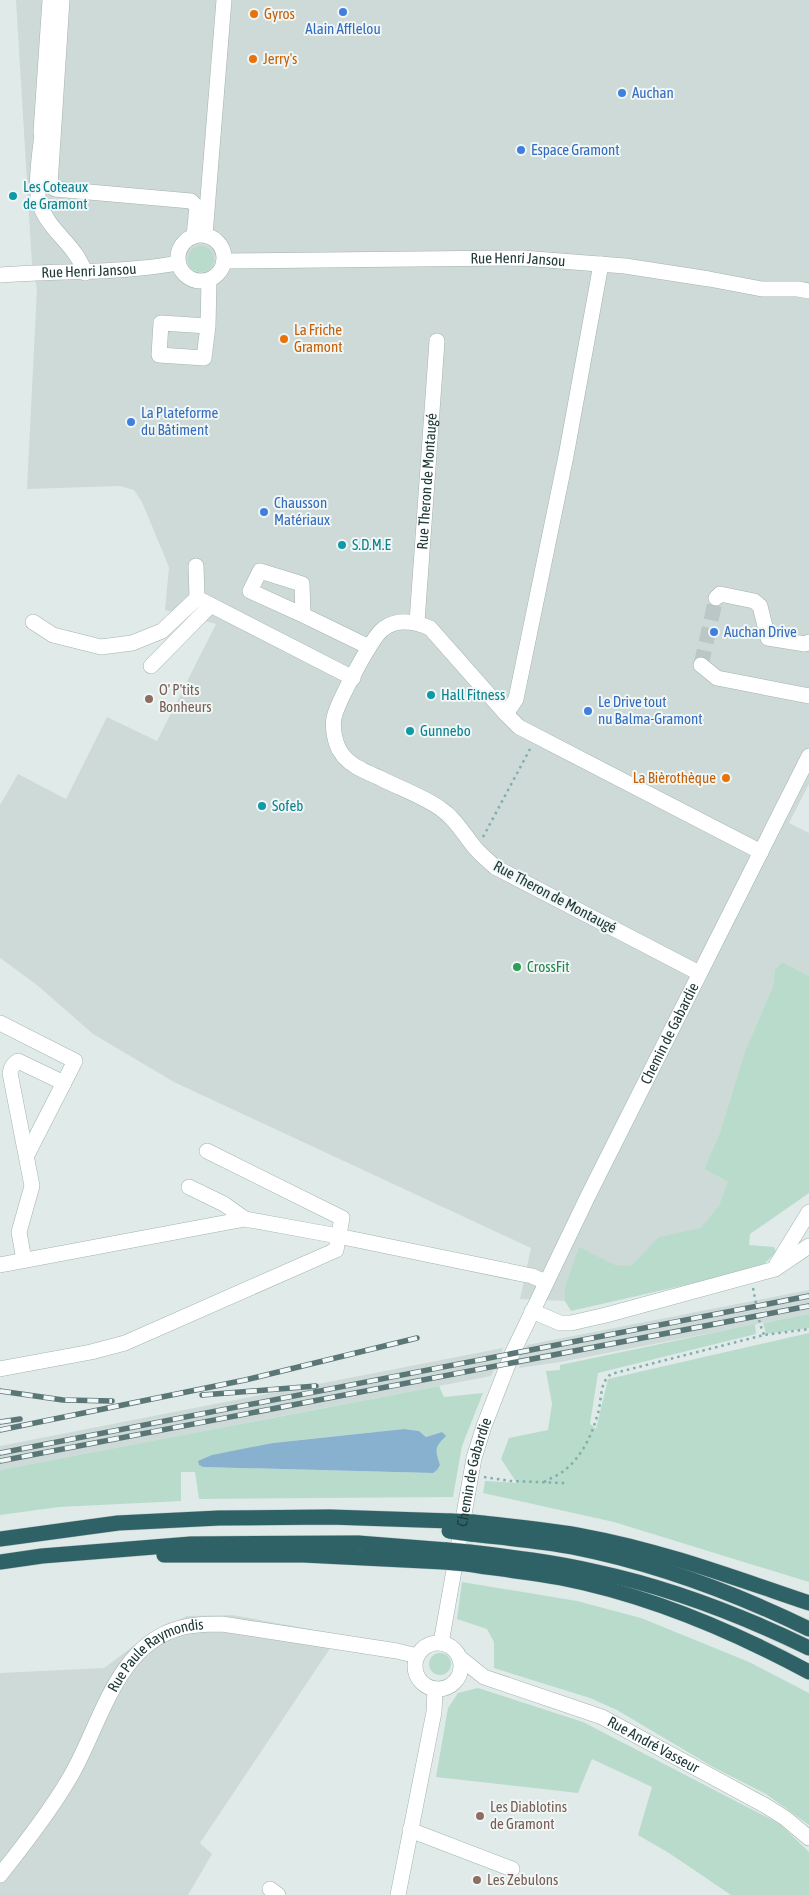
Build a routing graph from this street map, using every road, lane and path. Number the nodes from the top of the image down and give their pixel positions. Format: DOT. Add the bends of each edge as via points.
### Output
graph roads {
  1 [pos="50,0"];
  2 [pos="62,0"];
  3 [pos="224,0"];
  4 [pos="200,235"];
  5 [pos="224,261"];
  6 [pos="178,263"];
  7 [pos="601,264"];
  8 [pos="85,273"];
  9 [pos="0,275"];
  10 [pos="209,280"];
  11 [pos="809,291"];
  12 [pos="208,326"];
  13 [pos="437,341"];
  14 [pos="196,566"];
  15 [pos="716,598"];
  16 [pos="204,602"];
  17 [pos="303,615"];
  18 [pos="33,622"];
  19 [pos="417,622"];
  20 [pos="809,642"];
  21 [pos="369,647"];
  22 [pos="701,665"];
  23 [pos="151,666"];
  24 [pos="353,678"];
  25 [pos="809,696"];
  26 [pos="506,714"];
  27 [pos="537,737"];
  28 [pos="809,756"];
  29 [pos="476,850"];
  30 [pos="762,852"];
  31 [pos="699,973"];
  32 [pos="0,1023"];
  33 [pos="64,1083"];
  34 [pos="207,1151"];
  35 [pos="26,1155"];
  36 [pos="189,1188"];
  37 [pos="809,1212"];
  38 [pos="245,1219"];
  39 [pos="338,1236"];
  40 [pos="809,1246"];
  41 [pos="24,1260"];
  42 [pos="0,1265"];
  43 [pos="775,1268"];
  44 [pos="749,1276"];
  45 [pos="546,1282"];
  46 [pos="532,1311"];
  47 [pos="809,1329"];
  48 [pos="764,1335"];
  49 [pos="0,1369"];
  50 [pos="470,1475"];
  51 [pos="544,1482"];
  52 [pos="565,1483"];
  53 [pos="472,1528"];
  54 [pos="0,1539"];
  55 [pos="446,1556"];
  56 [pos="468,1558"];
  57 [pos="0,1562"];
  58 [pos="0,1567"];
  59 [pos="809,1603"];
  60 [pos="809,1629"];
  61 [pos="441,1643"];
  62 [pos="809,1648"];
  63 [pos="417,1656"];
  64 [pos="459,1657"];
  65 [pos="809,1672"];
  66 [pos="484,1677"];
  67 [pos="455,1682"];
  68 [pos="435,1689"];
  69 [pos="410,1830"];
  70 [pos="809,1838"];
  71 [pos="512,1870"];
  72 [pos="0,1875"];
  73 [pos="398,1895"];
  1 -- 8 [label="street" via="39,204 46,218 82,260"];
  2 -- 4 [label="street" via="50,185 55,189 191,201 197,207"];
  3 -- 4 [label="street"];
  4 -- 5 [label="street" via="217,242"];
  4 -- 6 [label="street" via="187,239 179,249"];
  5 -- 7 [label="street, Rue Henri Jansou" via="499,257"];
  5 -- 10 [label="street" via="219,273"];
  6 -- 8 [label="street, Rue Henri Jansou"];
  6 -- 10 [label="street" via="193,280"];
  7 -- 11 [label="street, Rue Henri Jansou" via="762,290 798,288"];
  7 -- 26 [label="street" via="516,699"];
  8 -- 9 [label="street, Rue Henri Jansou"];
  10 -- 12 [label="street"];
  13 -- 19 [label="street, Rue Theron de Montaugé"];
  14 -- 16 [label="street"];
  15 -- 20 [label="street" via="720,594 760,606 768,638"];
  16 -- 18 [label="street" via="162,631 132,642 101,647 53,635"];
  16 -- 23 [label="street"];
  16 -- 24 [label="street"];
  17 -- 21 [label="street"];
  19 -- 21 [label="street, Rue Theron de Montaugé" via="398,622 385,628"];
  19 -- 26 [label="street" via="430,628"];
  21 -- 24 [label="street, Rue Theron de Montaugé"];
  22 -- 25 [label="street" via="716,678"];
  24 -- 29 [label="street, Rue Theron de Montaugé" via="334,716 336,740 342,755 355,766 441,809 456,822"];
  26 -- 27 [label="street"];
  27 -- 29 [label="path"];
  27 -- 30 [label="street"];
  28 -- 30 [label="street, Chemin de Gabardie"];
  29 -- 31 [label="street, Rue Theron de Montaugé" via="495,867"];
  30 -- 31 [label="street, Chemin de Gabardie"];
  31 -- 45 [label="street, Chemin de Gabardie"];
  32 -- 33 [label="street" via="75,1061"];
  33 -- 35 [label="street"];
  33 -- 35 [label="street" via="18,1061 10,1068"];
  34 -- 39 [label="street" via="342,1218"];
  35 -- 41 [label="street" via="32,1186 19,1232"];
  36 -- 38 [label="street" via="224,1204"];
  37 -- 43 [label="street"];
  38 -- 39 [label="street"];
  38 -- 41 [label="street"];
  39 -- 45 [label="street" via="532,1276"];
  39 -- 49 [label="street" via="336,1250 125,1343"];
  40 -- 43 [label="street"];
  41 -- 42 [label="street"];
  43 -- 44 [label="street"];
  44 -- 46 [label="street" via="571,1323 560,1323"];
  44 -- 48 [label="path"];
  45 -- 46 [label="street, Chemin de Gabardie"];
  46 -- 50 [label="street, Chemin de Gabardie" via="492,1404"];
  47 -- 48 [label="path"];
  48 -- 51 [label="path" via="606,1377 594,1428 584,1448 564,1470"];
  50 -- 51 [label="path"];
  50 -- 61 [label="street, Chemin de Gabardie"];
  51 -- 52 [label="path"];
  53 -- 54 [label="highway, bridge" via="252,1527 39,1534"];
  53 -- 59 [label="highway" via="540,1529 584,1536 651,1552"];
  53 -- 60 [label="highway" via="613,1556 735,1596"];
  55 -- 56 [label="highway, bridge"];
  55 -- 57 [label="highway" via="358,1543 191,1544"];
  55 -- 58 [label="highway" via="178,1555"];
  56 -- 62 [label="highway" via="528,1559 648,1584 754,1622"];
  56 -- 65 [label="highway" via="617,1592 685,1614 742,1637"];
  61 -- 63 [label="street" via="427,1646"];
  61 -- 64 [label="street" via="454,1649"];
  63 -- 68 [label="street" via="418,1677"];
  63 -- 72 [label="street, Rue Paule Raymondis" via="222,1624 181,1627 165,1633 149,1643 124,1668 69,1779"];
  64 -- 66 [label="street, Rue André Vasseur"];
  64 -- 67 [label="street" via="461,1670"];
  66 -- 67 [label="street, Rue André Vasseur"];
  66 -- 70 [label="street, Rue André Vasseur" via="609,1721 766,1806"];
  67 -- 68 [label="street" via="446,1688"];
  68 -- 69 [label="street" via="434,1712"];
  69 -- 71 [label="street"];
  69 -- 73 [label="street"];
}
